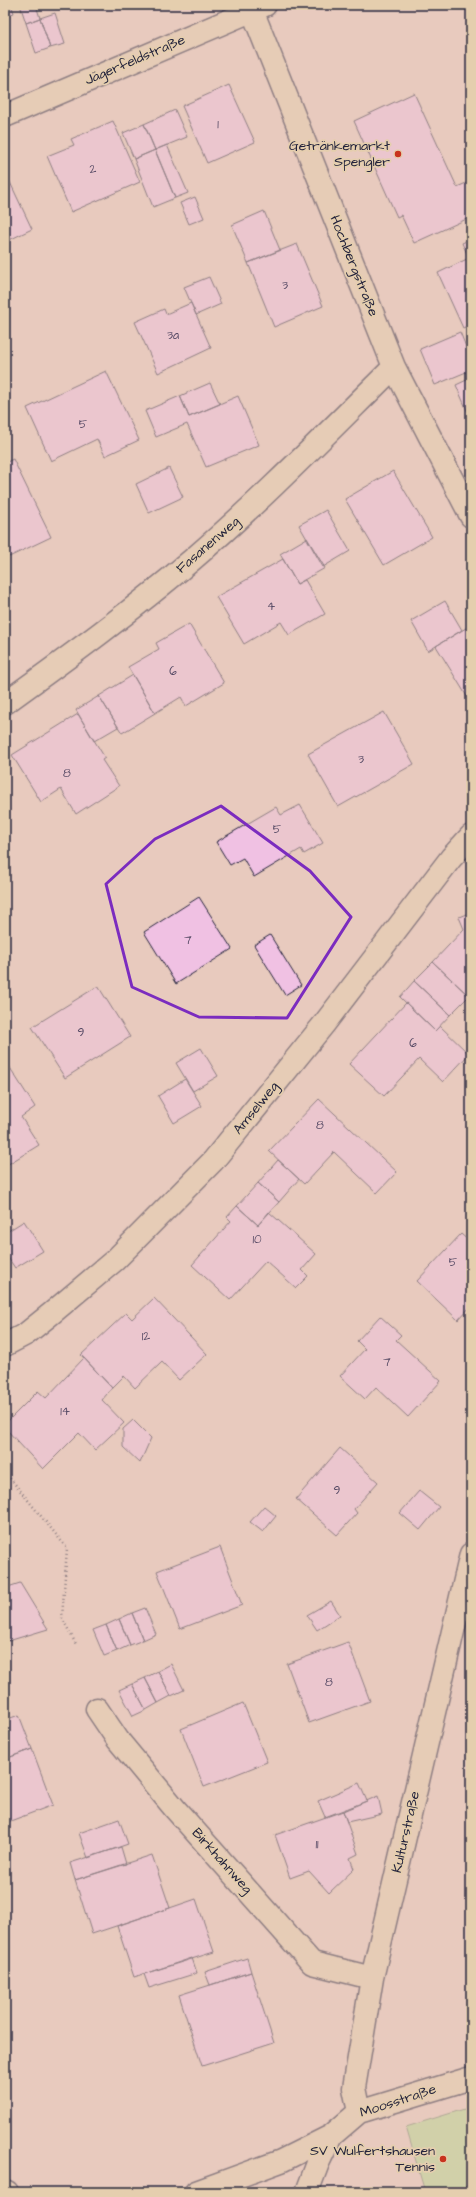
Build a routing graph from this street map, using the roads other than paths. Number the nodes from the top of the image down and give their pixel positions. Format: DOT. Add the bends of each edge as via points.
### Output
graph roads {
  1 [pos="258,8"];
  2 [pos="5,116"];
  3 [pos="394,367"];
  4 [pos="471,516"];
  5 [pos="5,703"];
  6 [pos="471,836"];
  7 [pos="5,1345"];
  8 [pos="471,1554"];
  9 [pos="97,1708"];
  10 [pos="372,1978"];
  11 [pos="471,2078"];
  12 [pos="359,2112"];
  13 [pos="332,2136"];
  14 [pos="196,2192"];
  15 [pos="307,2192"];
  1 -- 2 [label="street, Jägerfeldstraße"];
  1 -- 3 [label="street, Hochbergstraße"];
  3 -- 4 [label="street, Hochbergstraße"];
  3 -- 5 [label="street, Fasanenweg" via="285,475 194,559 111,626"];
  6 -- 7 [label="street, Amselweg" via="451,858 324,1024 212,1161 115,1260 52,1314 26,1334"];
  8 -- 10 [label="street, Kulturstraße"];
  9 -- 10 [label="street, Birkhahnweg" via="118,1740 176,1810 312,1963"];
  10 -- 12 [label="street, Kulturstraße" via="354,2088"];
  11 -- 12 [label="street, Moosstraße"];
  12 -- 13 [label="street, Moosstraße"];
  13 -- 14 [label="street, Moosstraße" via="281,2161"];
  13 -- 15 [label="street, Moosstraße"];
}
